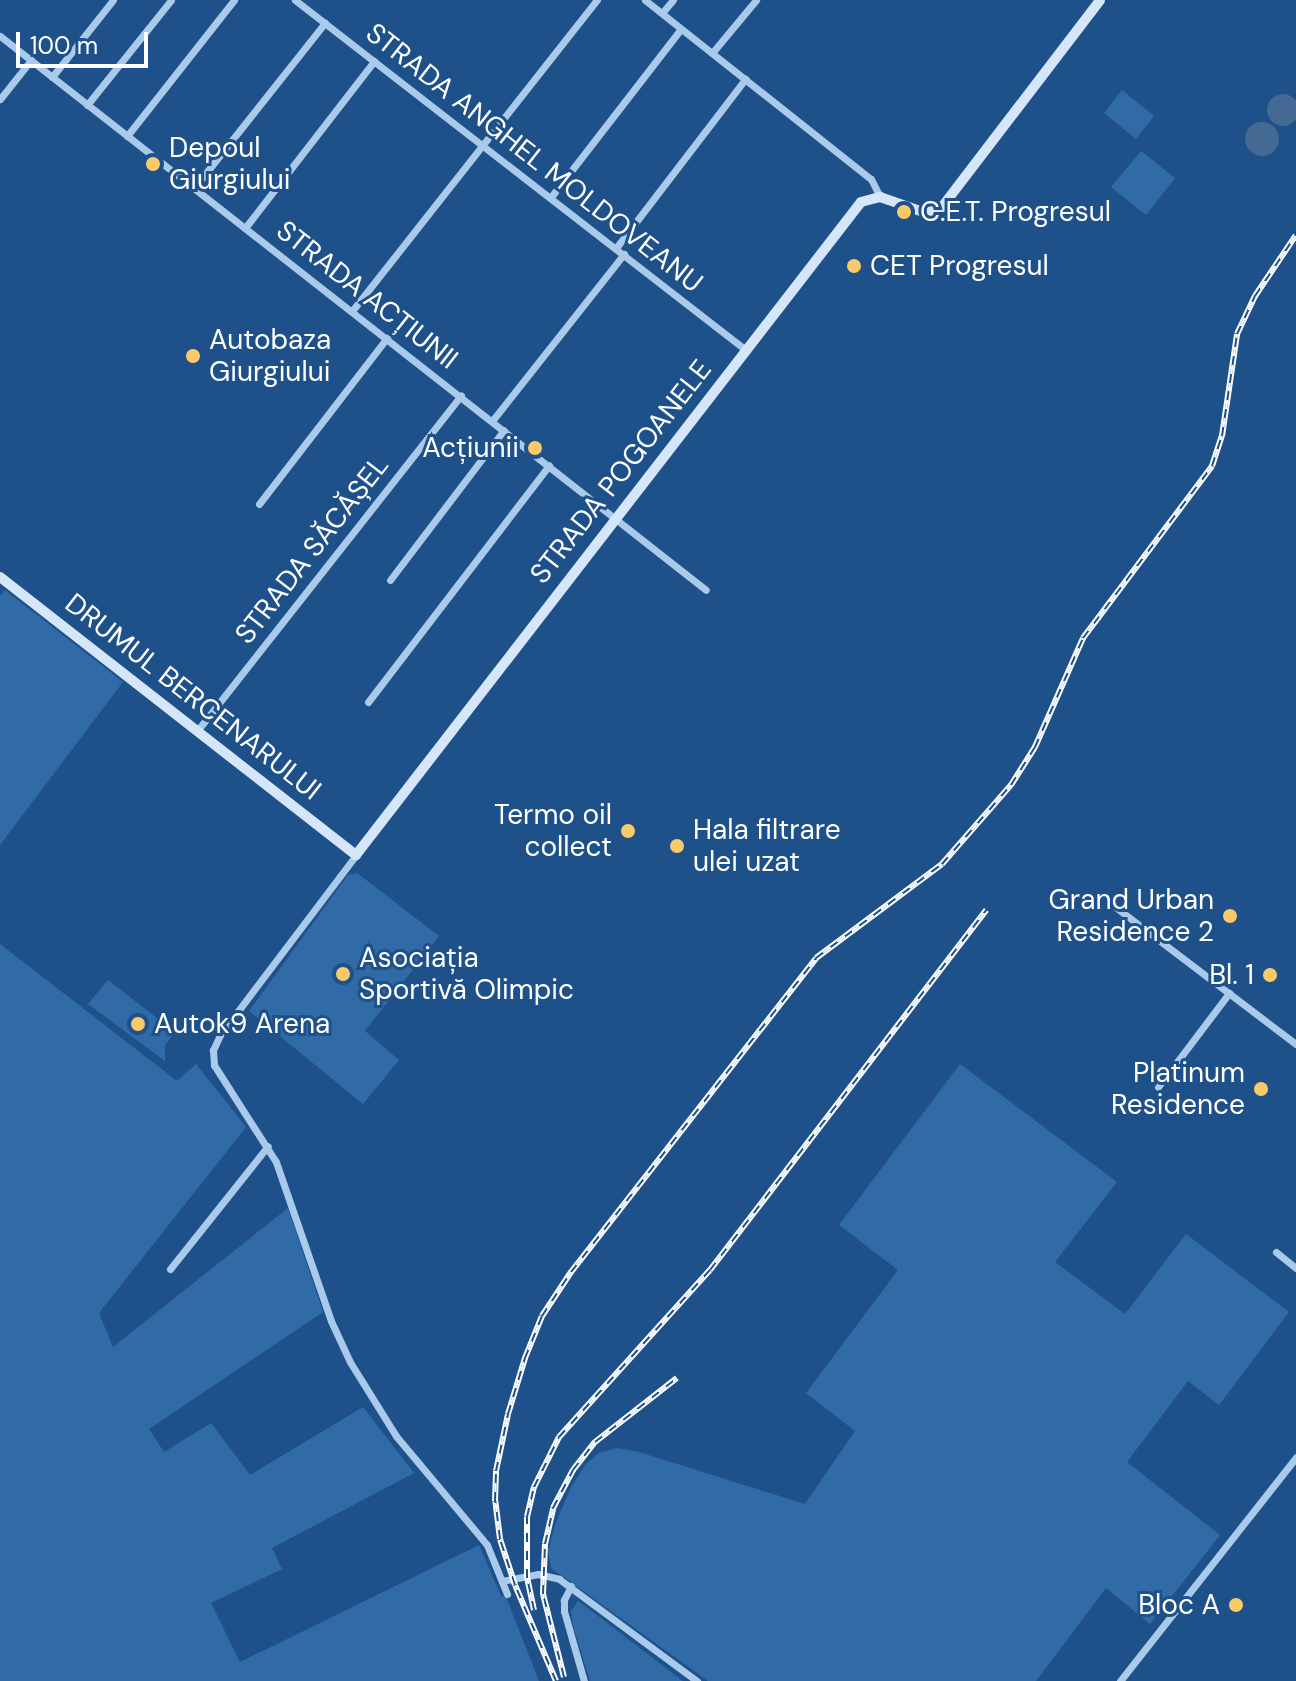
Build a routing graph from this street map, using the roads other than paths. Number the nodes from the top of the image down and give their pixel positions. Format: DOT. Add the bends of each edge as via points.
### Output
graph roads {
  1 [pos="113,0"];
  2 [pos="171,0"];
  3 [pos="234,0"];
  4 [pos="295,0"];
  5 [pos="597,0"];
  6 [pos="645,0"];
  7 [pos="673,0"];
  8 [pos="756,0"];
  9 [pos="1100,0"];
  10 [pos="662,13"];
  11 [pos="325,23"];
  12 [pos="681,29"];
  13 [pos="0,36"];
  14 [pos="712,53"];
  15 [pos="31,60"];
  16 [pos="374,61"];
  17 [pos="52,77"];
  18 [pos="745,79"];
  19 [pos="0,99"];
  20 [pos="87,105"];
  21 [pos="127,136"];
  22 [pos="483,145"];
  23 [pos="194,188"];
  24 [pos="551,197"];
  25 [pos="880,197"];
  26 [pos="245,228"];
  27 [pos="616,248"];
  28 [pos="624,254"];
  29 [pos="352,311"];
  30 [pos="387,338"];
  31 [pos="747,351"];
  32 [pos="461,396"];
  33 [pos="492,421"];
  34 [pos="504,430"];
  35 [pos="549,465"];
  36 [pos="259,504"];
  37 [pos="615,517"];
  38 [pos="0,577"];
  39 [pos="390,580"];
  40 [pos="706,590"];
  41 [pos="368,702"];
  42 [pos="197,731"];
  43 [pos="356,855"];
  44 [pos="1114,906"];
  45 [pos="1229,993"];
  46 [pos="1296,1044"];
  47 [pos="1158,1087"];
  48 [pos="268,1146"];
  49 [pos="1276,1252"];
  50 [pos="1296,1268"];
  51 [pos="170,1269"];
  52 [pos="1296,1457"];
  53 [pos="502,1581"];
  54 [pos="571,1586"];
  55 [pos="507,1594"];
  56 [pos="584,1681"];
  57 [pos="697,1681"];
  58 [pos="1120,1681"];
  1 -- 17 [label="street"];
  2 -- 20 [label="street"];
  3 -- 21 [label="street"];
  4 -- 11 [label="street, STRADA ANGHEL MOLDOVEANU"];
  5 -- 22 [label="street"];
  6 -- 10 [label="street"];
  7 -- 10 [label="street"];
  8 -- 14 [label="street"];
  9 -- 25 [label="street" via="942,207 926,213"];
  10 -- 12 [label="street"];
  11 -- 16 [label="street, STRADA ANGHEL MOLDOVEANU"];
  11 -- 23 [label="street"];
  12 -- 14 [label="street"];
  12 -- 24 [label="street"];
  13 -- 15 [label="street, STRADA ACȚIUNII"];
  14 -- 18 [label="street"];
  15 -- 17 [label="street, STRADA ACȚIUNII"];
  15 -- 19 [label="street"];
  16 -- 22 [label="street, STRADA ANGHEL MOLDOVEANU"];
  16 -- 26 [label="street"];
  17 -- 20 [label="street, STRADA ACȚIUNII"];
  18 -- 25 [label="street" via="871,179"];
  18 -- 27 [label="street"];
  20 -- 21 [label="street, STRADA ACȚIUNII"];
  21 -- 23 [label="street, STRADA ACȚIUNII"];
  22 -- 24 [label="street, STRADA ANGHEL MOLDOVEANU"];
  22 -- 29 [label="street"];
  23 -- 26 [label="street, STRADA ACȚIUNII"];
  24 -- 27 [label="street, STRADA ANGHEL MOLDOVEANU"];
  25 -- 31 [label="street, STRADA POGOANELE" via="861,202"];
  26 -- 29 [label="street, STRADA ACȚIUNII"];
  27 -- 28 [label="street, STRADA ANGHEL MOLDOVEANU"];
  28 -- 31 [label="street, STRADA ANGHEL MOLDOVEANU"];
  28 -- 33 [label="street"];
  29 -- 30 [label="street, STRADA ACȚIUNII"];
  30 -- 32 [label="street, STRADA ACȚIUNII"];
  30 -- 36 [label="street"];
  31 -- 37 [label="street, STRADA POGOANELE"];
  32 -- 33 [label="street, STRADA ACȚIUNII"];
  32 -- 42 [label="street, STRADA SĂCĂȘEL"];
  33 -- 34 [label="street, STRADA ACȚIUNII"];
  34 -- 35 [label="street, STRADA ACȚIUNII"];
  34 -- 39 [label="street"];
  35 -- 37 [label="street, STRADA ACȚIUNII"];
  35 -- 41 [label="street"];
  37 -- 40 [label="street, STRADA ACȚIUNII"];
  37 -- 43 [label="street, STRADA POGOANELE"];
  38 -- 42 [label="street, DRUMUL BERCENARULUI"];
  42 -- 43 [label="street, DRUMUL BERCENARULUI"];
  43 -- 48 [label="street, STRADA POGOANELE" via="213,1050 217,1073"];
  44 -- 45 [label="street"];
  45 -- 46 [label="street"];
  45 -- 47 [label="street"];
  48 -- 51 [label="street"];
  48 -- 53 [label="street" via="350,1362 396,1436 487,1545"];
  49 -- 50 [label="street"];
  52 -- 58 [label="street"];
  53 -- 54 [label="street" via="538,1574"];
  53 -- 55 [label="street"];
  54 -- 56 [label="street" via="564,1611"];
  54 -- 57 [label="street"];
}
